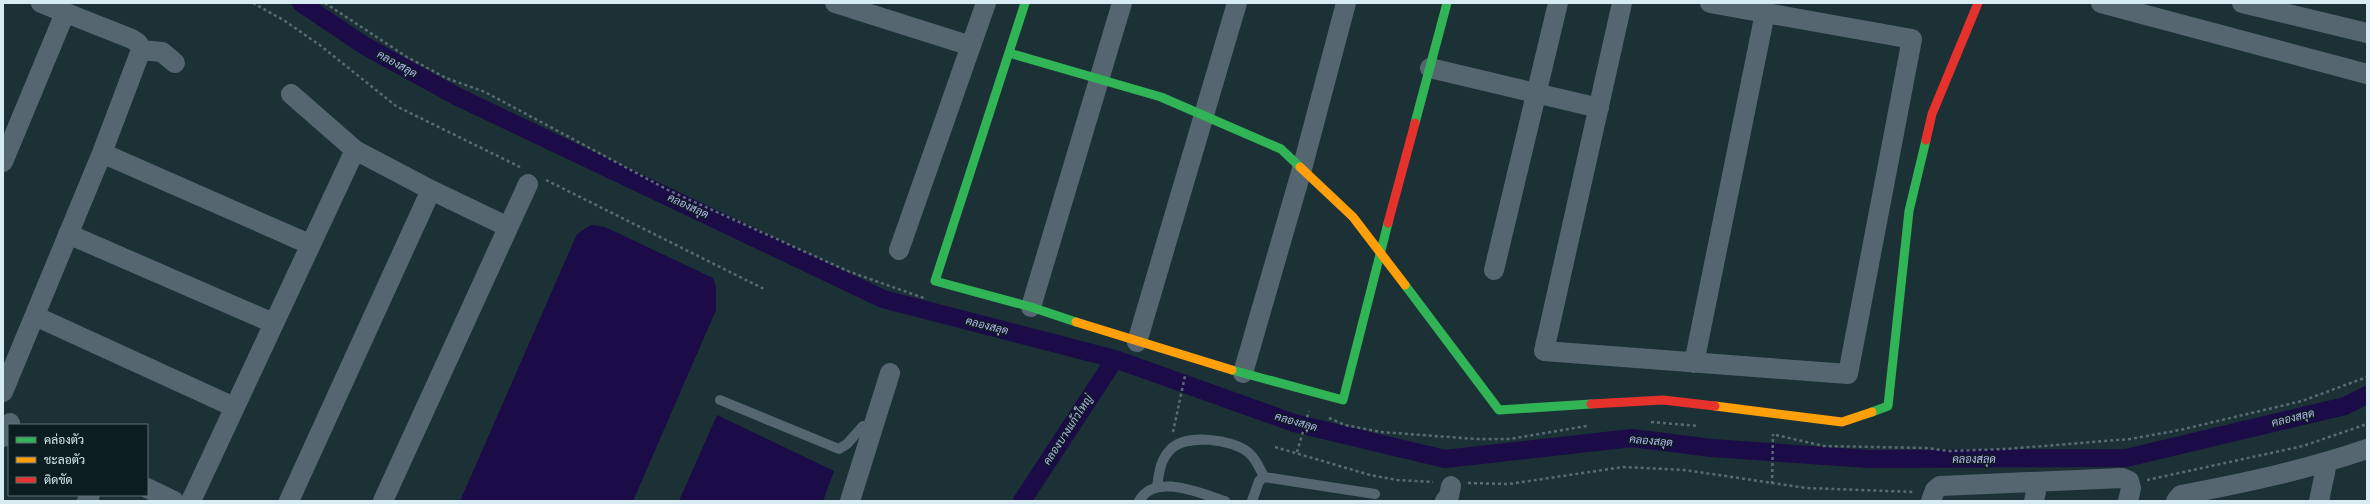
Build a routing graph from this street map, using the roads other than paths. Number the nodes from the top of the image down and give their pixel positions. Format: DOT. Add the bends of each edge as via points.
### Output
graph roads {
  1 [pos="41,3"];
  2 [pos="835,3"];
  3 [pos="986,3"];
  4 [pos="1025,3"];
  5 [pos="1122,3"];
  6 [pos="1237,3"];
  7 [pos="1346,3"];
  8 [pos="1447,3"];
  9 [pos="1558,3"];
  10 [pos="1622,3"];
  11 [pos="1710,3"];
  12 [pos="1978,3"];
  13 [pos="2100,3"];
  14 [pos="2242,3"];
  15 [pos="869,8"];
  16 [pos="1811,12"];
  17 [pos="65,13"];
  18 [pos="1765,13"];
  19 [pos="2367,33"];
  20 [pos="971,46"];
  21 [pos="141,50"];
  22 [pos="1009,52"];
  23 [pos="175,63"];
  24 [pos="1430,68"];
  25 [pos="2367,74"];
  26 [pos="1099,79"];
  27 [pos="291,94"];
  28 [pos="1537,94"];
  29 [pos="1600,108"];
  30 [pos="1204,116"];
  31 [pos="355,150"];
  32 [pos="102,153"];
  33 [pos="3,162"];
  34 [pos="1302,169"];
  35 [pos="531,177"];
  36 [pos="431,190"];
  37 [pos="508,227"];
  38 [pos="68,234"];
  39 [pos="309,244"];
  40 [pos="899,250"];
  41 [pos="1380,252"];
  42 [pos="1494,270"];
  43 [pos="1031,307"];
  44 [pos="36,316"];
  45 [pos="273,323"];
  46 [pos="1137,342"];
  47 [pos="1694,363"];
  48 [pos="890,373"];
  49 [pos="1243,373"];
  50 [pos="3,392"];
  51 [pos="720,400"];
  52 [pos="234,407"];
  53 [pos="874,424"];
  54 [pos="2367,449"];
  55 [pos="2327,462"];
  56 [pos="1264,477"];
  57 [pos="2038,482"];
  58 [pos="1157,487"];
  59 [pos="152,494"];
  60 [pos="1376,494"];
  61 [pos="1926,497"];
  62 [pos="174,501"];
  63 [pos="191,501"];
  64 [pos="289,501"];
  65 [pos="383,501"];
  66 [pos="850,501"];
  67 [pos="1139,501"];
  68 [pos="1225,501"];
  69 [pos="1252,501"];
  70 [pos="2034,501"];
  71 [pos="2128,501"];
  72 [pos="2176,501"];
  73 [pos="2319,501"];
  1 -- 17 [label="street"];
  2 -- 15 [label="street"];
  3 -- 20 [label="street"];
  4 -- 22 [label="street"];
  5 -- 26 [label="street"];
  6 -- 30 [label="street"];
  7 -- 34 [label="street"];
  8 -- 24 [label="street"];
  9 -- 28 [label="street"];
  10 -- 29 [label="street"];
  11 -- 18 [label="street"];
  12 -- 41 [label="street" via="1932,114 1909,211 1888,406 1842,422 1663,400 1499,410"];
  13 -- 25 [label="street"];
  14 -- 19 [label="street"];
  15 -- 20 [label="street"];
  16 -- 18 [label="street"];
  16 -- 47 [label="street" via="1912,39 1848,374"];
  17 -- 21 [label="street" via="132,39"];
  17 -- 33 [label="street"];
  18 -- 47 [label="street"];
  20 -- 40 [label="street"];
  21 -- 23 [label="street" via="162,52"];
  21 -- 32 [label="street"];
  22 -- 26 [label="street"];
  22 -- 43 [label="street" via="936,281"];
  24 -- 28 [label="street"];
  24 -- 41 [label="street"];
  26 -- 30 [label="street" via="1161,97"];
  26 -- 43 [label="street"];
  27 -- 31 [label="street"];
  28 -- 29 [label="street"];
  28 -- 42 [label="street"];
  29 -- 47 [label="street" via="1544,352"];
  30 -- 34 [label="street" via="1281,149"];
  30 -- 46 [label="street"];
  31 -- 36 [label="street"];
  31 -- 39 [label="street"];
  32 -- 38 [label="street"];
  32 -- 39 [label="street"];
  34 -- 41 [label="street" via="1353,217"];
  34 -- 49 [label="street"];
  35 -- 37 [label="street"];
  36 -- 37 [label="street"];
  36 -- 64 [label="street"];
  37 -- 65 [label="street"];
  38 -- 44 [label="street"];
  38 -- 45 [label="street"];
  39 -- 45 [label="street"];
  41 -- 49 [label="street" via="1343,400"];
  43 -- 46 [label="street"];
  44 -- 50 [label="street"];
  44 -- 52 [label="street"];
  45 -- 52 [label="street"];
  46 -- 49 [label="street"];
  48 -- 53 [label="street"];
  51 -- 53 [label="lane" via="839,449 864,426"];
  52 -- 63 [label="street"];
  53 -- 66 [label="street"];
  54 -- 55 [label="street"];
  55 -- 72 [label="street" via="2181,495"];
  55 -- 73 [label="street"];
  56 -- 58 [label="lane" via="1256,461 1247,451 1200,438 1174,446 1169,451 1161,463"];
  56 -- 60 [label="lane"];
  56 -- 69 [label="lane" via="1259,480"];
  57 -- 61 [label="street" via="1940,486"];
  57 -- 70 [label="street"];
  57 -- 71 [label="street" via="2125,479 2129,481 2131,488"];
  58 -- 67 [label="lane" via="1142,496"];
  58 -- 68 [label="lane" via="1174,487"];
  59 -- 62 [label="street"];
}
